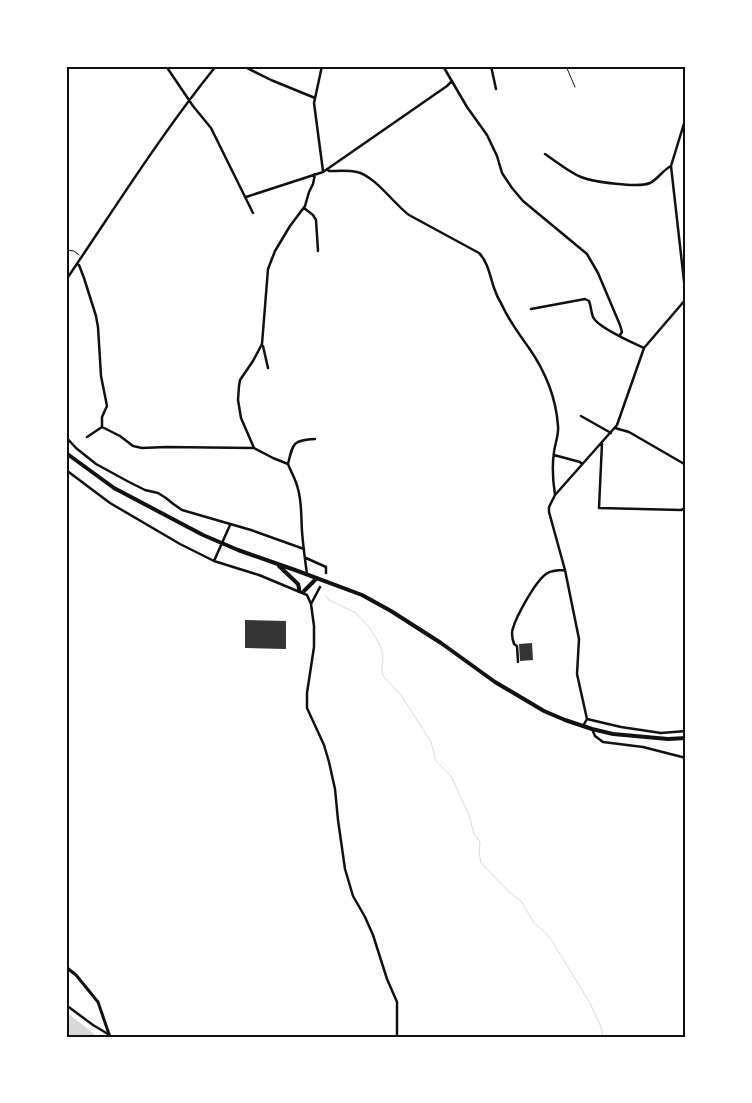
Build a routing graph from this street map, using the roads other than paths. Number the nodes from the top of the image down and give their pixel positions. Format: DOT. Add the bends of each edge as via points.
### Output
graph roads {
  1 [pos="166,66"];
  2 [pos="216,66"];
  3 [pos="243,66"];
  4 [pos="322,66"];
  5 [pos="443,66"];
  6 [pos="492,66"];
  7 [pos="650,66"];
  8 [pos="686,68"];
  9 [pos="452,81"];
  10 [pos="496,90"];
  11 [pos="315,98"];
  12 [pos="190,101"];
  13 [pos="686,117"];
  14 [pos="545,154"];
  15 [pos="671,166"];
  16 [pos="327,169"];
  17 [pos="323,172"];
  18 [pos="315,174"];
  19 [pos="246,197"];
  20 [pos="304,208"];
  21 [pos="254,213"];
  22 [pos="318,251"];
  23 [pos="77,264"];
  24 [pos="66,280"];
  25 [pos="686,299"];
  26 [pos="531,309"];
  27 [pos="620,335"];
  28 [pos="262,344"];
  29 [pos="644,348"];
  30 [pos="268,368"];
  31 [pos="581,416"];
  32 [pos="102,427"];
  33 [pos="615,428"];
  34 [pos="611,433"];
  35 [pos="66,437"];
  36 [pos="88,437"];
  37 [pos="315,439"];
  38 [pos="602,442"];
  39 [pos="254,448"];
  40 [pos="66,453"];
  41 [pos="554,456"];
  42 [pos="288,464"];
  43 [pos="582,464"];
  44 [pos="686,466"];
  45 [pos="66,470"];
  46 [pos="555,494"];
  47 [pos="686,508"];
  48 [pos="230,525"];
  49 [pos="304,549"];
  50 [pos="306,558"];
  51 [pos="214,562"];
  52 [pos="276,563"];
  53 [pos="565,570"];
  54 [pos="326,573"];
  55 [pos="307,574"];
  56 [pos="317,578"];
  57 [pos="320,587"];
  58 [pos="301,592"];
  59 [pos="311,604"];
  60 [pos="518,662"];
  61 [pos="587,719"];
  62 [pos="583,726"];
  63 [pos="592,730"];
  64 [pos="686,731"];
  65 [pos="686,738"];
  66 [pos="686,758"];
  67 [pos="66,967"];
  68 [pos="66,1005"];
  69 [pos="110,1036"];
  70 [pos="397,1037"];
  1 -- 12 [label="street"];
  2 -- 12 [label="street"];
  3 -- 11 [label="street"];
  4 -- 11 [label="street"];
  5 -- 9 [label="street"];
  6 -- 10 [label="street"];
  7 -- 8 [label="street"];
  9 -- 16 [label="street"];
  9 -- 27 [label="street" via="487,135 502,173 512,188 587,254 620,325"];
  11 -- 17 [label="street"];
  12 -- 19 [label="street" via="211,128"];
  12 -- 23 [label="street"];
  13 -- 15 [label="street"];
  14 -- 15 [label="street" via="581,177 638,185 654,181"];
  15 -- 25 [label="street"];
  16 -- 17 [label="street"];
  16 -- 41 [label="street" via="365,175 409,215 482,256 502,307 546,376 553,394 559,428"];
  17 -- 18 [label="street"];
  18 -- 19 [label="street"];
  18 -- 20 [label="street"];
  19 -- 21 [label="street"];
  20 -- 22 [label="street" via="316,220"];
  20 -- 28 [label="street" via="275,251 268,269"];
  23 -- 24 [label="street"];
  23 -- 32 [label="street" via="98,327 100,376 107,406"];
  25 -- 29 [label="street"];
  26 -- 27 [label="street" via="585,298 590,301 596,322"];
  27 -- 29 [label="street"];
  28 -- 30 [label="street"];
  28 -- 39 [label="street" via="239,386 241,418"];
  29 -- 33 [label="street"];
  31 -- 34 [label="street"];
  32 -- 36 [label="street"];
  32 -- 39 [label="street" via="142,448"];
  33 -- 34 [label="street"];
  33 -- 44 [label="street" via="629,432"];
  34 -- 38 [label="street"];
  35 -- 48 [label="street" via="96,464 129,482 158,493 182,510"];
  37 -- 42 [label="street" via="300,440 295,444"];
  38 -- 43 [label="street"];
  38 -- 47 [label="street" via="599,508"];
  39 -- 42 [label="street"];
  40 -- 52 [label="highway" via="114,488 179,523"];
  41 -- 43 [label="street"];
  41 -- 46 [label="street"];
  42 -- 49 [label="street" via="298,489"];
  43 -- 46 [label="street"];
  45 -- 51 [label="street" via="130,515"];
  46 -- 53 [label="street" via="549,512"];
  48 -- 49 [label="street"];
  48 -- 51 [label="street"];
  49 -- 50 [label="street"];
  50 -- 54 [label="street" via="326,567"];
  50 -- 55 [label="street"];
  51 -- 58 [label="street"];
  52 -- 55 [label="highway"];
  52 -- 58 [label="highway" via="298,584"];
  53 -- 60 [label="street" via="544,575 526,601 512,629"];
  53 -- 61 [label="street" via="579,639 578,677"];
  55 -- 56 [label="highway"];
  56 -- 58 [label="highway"];
  56 -- 62 [label="highway" via="362,595 392,611 495,682 544,711"];
  57 -- 59 [label="street"];
  58 -- 59 [label="street" via="307,595"];
  59 -- 70 [label="street" via="314,647 307,708 324,745 330,768 352,896 373,935 397,1002"];
  61 -- 62 [label="street"];
  61 -- 64 [label="street" via="660,734"];
  62 -- 63 [label="highway"];
  63 -- 65 [label="highway" via="638,737"];
  63 -- 66 [label="street" via="603,742 643,747"];
  67 -- 69 [label="street" via="98,1002"];
  68 -- 69 [label="street"];
}
